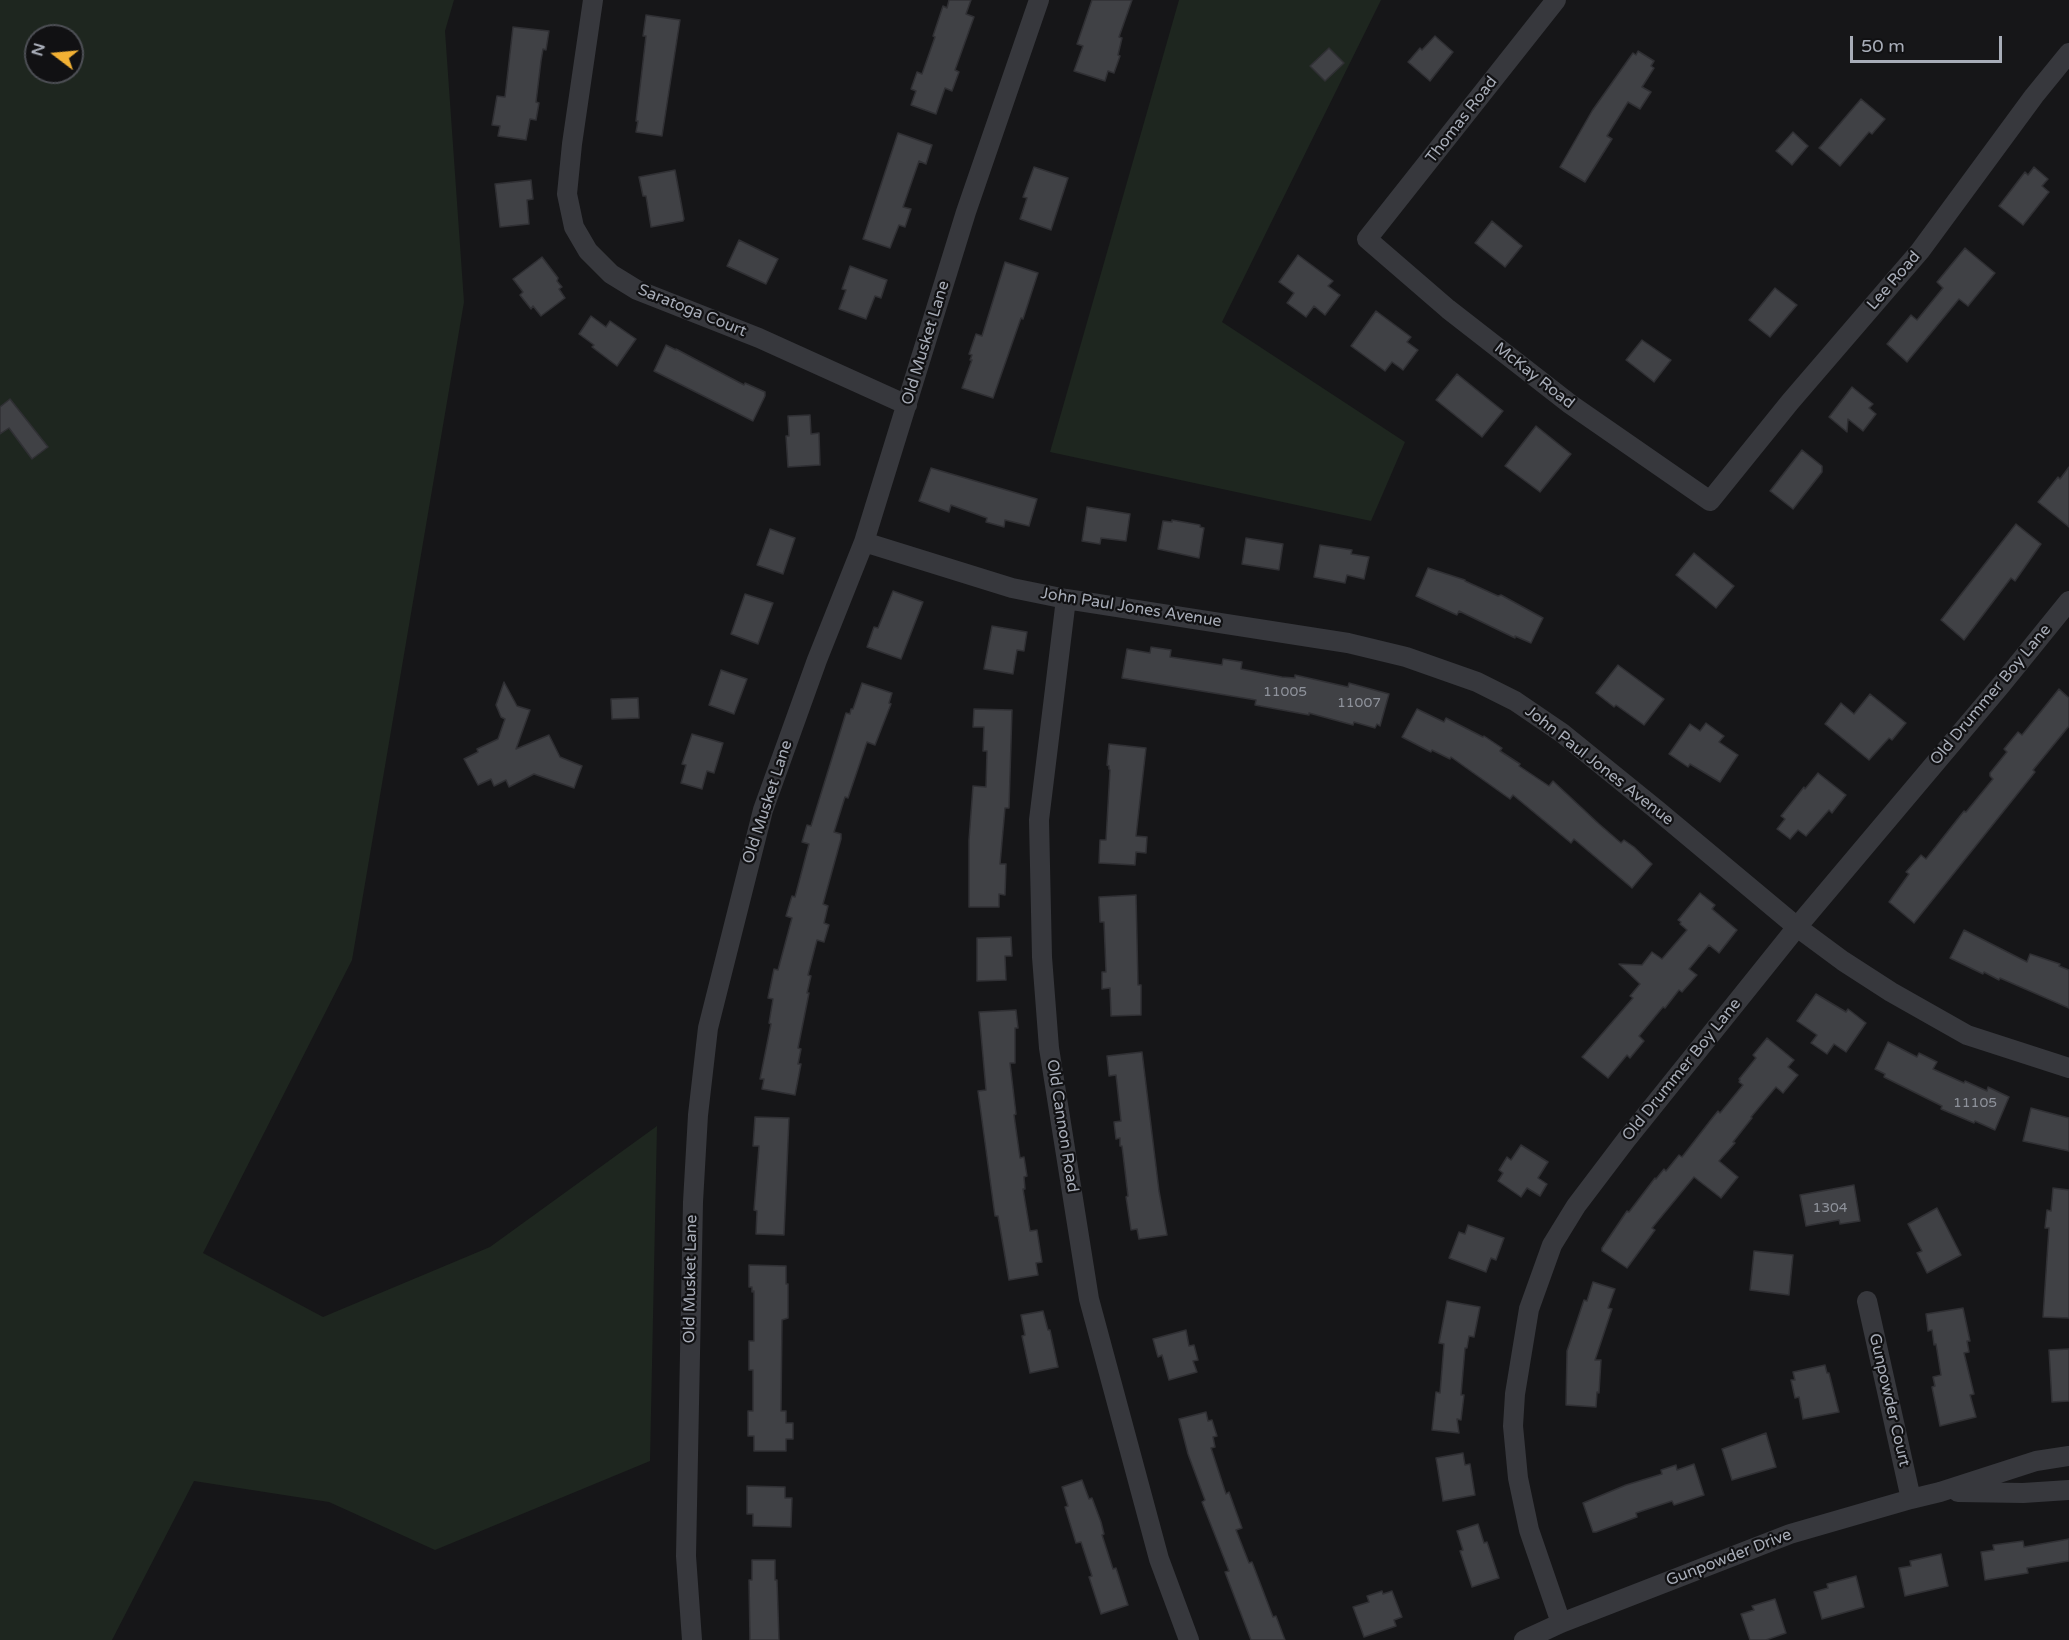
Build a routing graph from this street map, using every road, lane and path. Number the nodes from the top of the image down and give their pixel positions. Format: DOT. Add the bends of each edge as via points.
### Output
graph roads {
  1 [pos="593,0"];
  2 [pos="1039,0"];
  3 [pos="1556,0"];
  4 [pos="2069,53"];
  5 [pos="1367,239"];
  6 [pos="907,405"];
  7 [pos="1710,501"];
  8 [pos="864,542"];
  9 [pos="1066,598"];
  10 [pos="2069,601"];
  11 [pos="1797,927"];
  12 [pos="2069,1068"];
  13 [pos="1867,1301"];
  14 [pos="2069,1456"];
  15 [pos="2069,1490"];
  16 [pos="1940,1492"];
  17 [pos="1911,1499"];
  18 [pos="1562,1623"];
  19 [pos="692,1640"];
  20 [pos="1189,1640"];
  21 [pos="1524,1640"];
  1 -- 6 [label="street, Saratoga Court" via="567,194 574,227 588,251 611,274 637,290 759,338"];
  2 -- 6 [label="street, Old Musket Lane" via="966,212"];
  3 -- 5 [label="street, Thomas Road"];
  4 -- 7 [label="street, Lee Road" via="1920,251"];
  5 -- 7 [label="street, McKay Road" via="1448,309 1570,404"];
  6 -- 8 [label="street, Old Musket Lane"];
  8 -- 9 [label="street, John Paul Jones Avenue" via="1012,588"];
  8 -- 19 [label="street, Old Musket Lane" via="762,810 708,1028 693,1202 686,1556"];
  9 -- 11 [label="street, John Paul Jones Avenue" via="1348,642 1477,682 1515,701 1562,733"];
  9 -- 20 [label="street, Old Cannon Road" via="1039,820 1049,1048 1089,1299 1154,1540"];
  10 -- 11 [label="street, Old Drummer Boy Lane"];
  11 -- 12 [label="street, John Paul Jones Avenue" via="1881,986 1967,1035"];
  11 -- 18 [label="street, Old Drummer Boy Lane" via="1576,1206 1552,1245 1536,1288 1515,1394 1514,1454 1529,1530"];
  13 -- 17 [label="street, Gunpowder Court"];
  14 -- 16 [label="street, Gunpowder Drive" via="2036,1461"];
  15 -- 16 [label="street, Gunpowder Drive"];
  16 -- 17 [label="street, Gunpowder Drive"];
  17 -- 18 [label="street, Gunpowder Drive" via="1790,1534"];
  18 -- 21 [label="street, Gunpowder Drive"];
}
